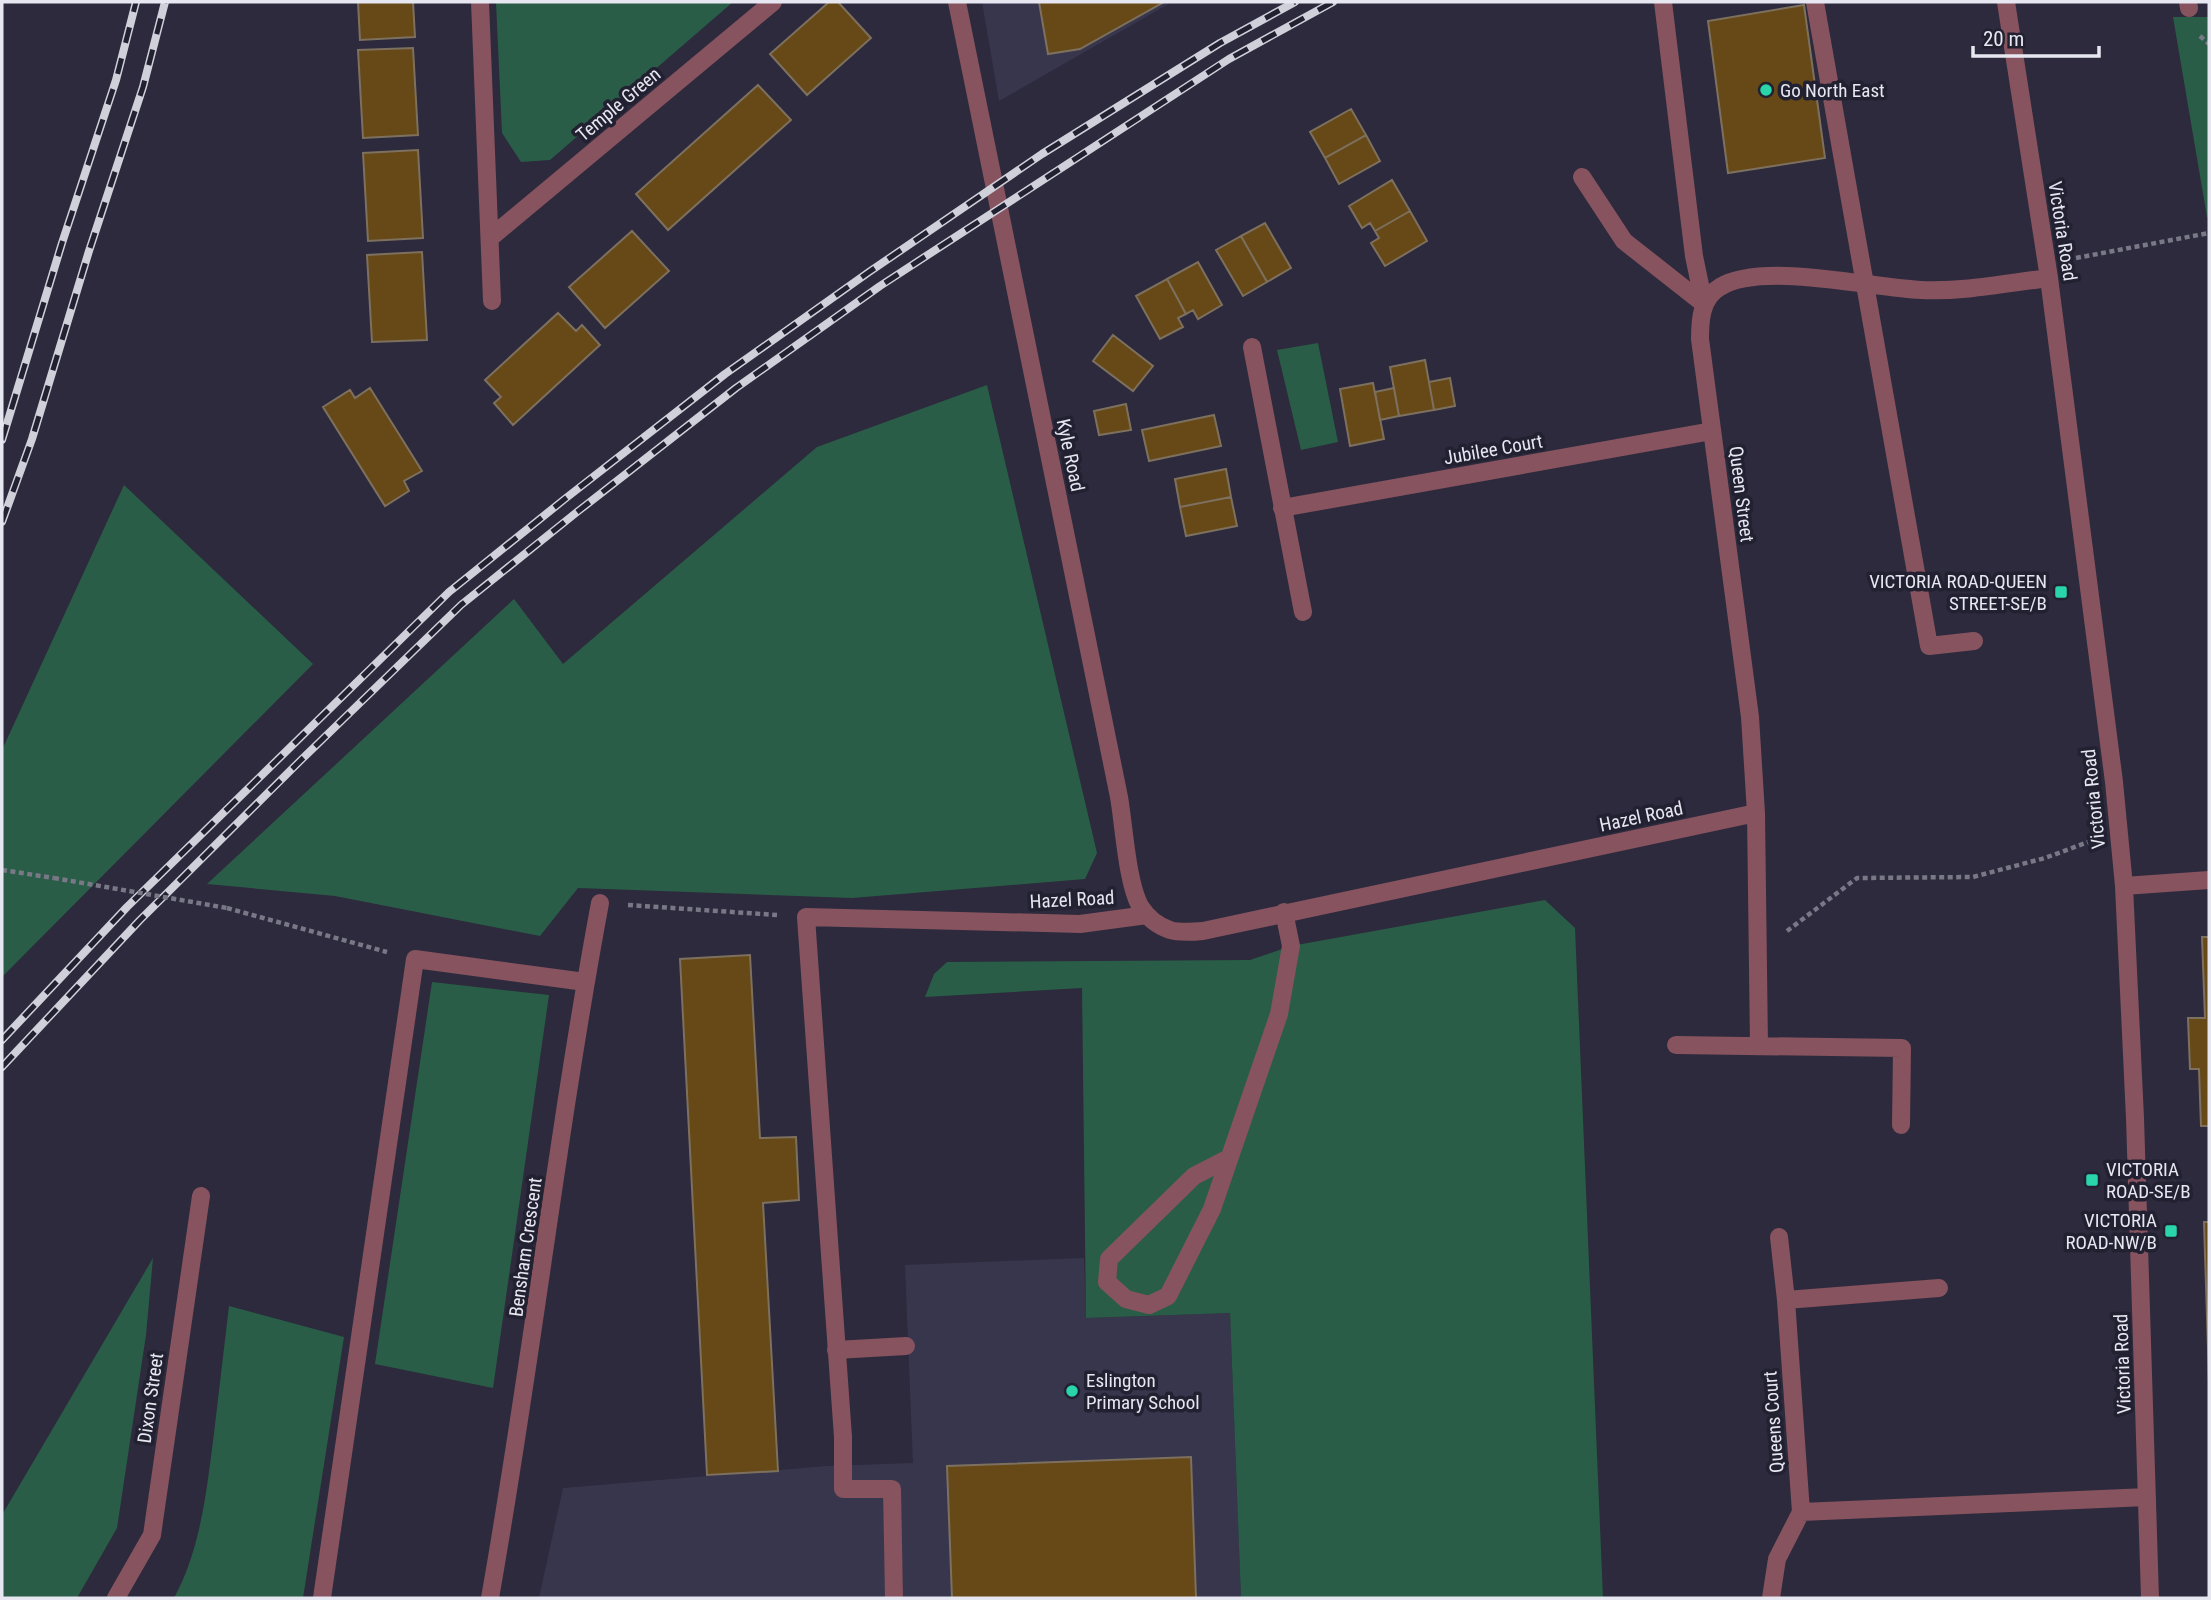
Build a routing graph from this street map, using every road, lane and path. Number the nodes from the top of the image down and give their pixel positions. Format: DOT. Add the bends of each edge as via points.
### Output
graph roads {
  1 [pos="480,2"];
  2 [pos="773,2"];
  3 [pos="957,2"];
  4 [pos="1663,2"];
  5 [pos="1815,2"];
  6 [pos="2006,2"];
  7 [pos="1582,177"];
  8 [pos="2209,233"];
  9 [pos="490,238"];
  10 [pos="2048,270"];
  11 [pos="1864,284"];
  12 [pos="492,301"];
  13 [pos="1704,304"];
  14 [pos="1252,347"];
  15 [pos="1712,431"];
  16 [pos="1282,508"];
  17 [pos="1303,612"];
  18 [pos="1974,641"];
  19 [pos="1756,813"];
  20 [pos="2118,831"];
  21 [pos="2,870"];
  22 [pos="2209,880"];
  23 [pos="2124,886"];
  24 [pos="600,903"];
  25 [pos="1284,912"];
  26 [pos="1147,915"];
  27 [pos="806,917"];
  28 [pos="1759,953"];
  29 [pos="415,959"];
  30 [pos="585,982"];
  31 [pos="1676,1045"];
  32 [pos="1759,1046"];
  33 [pos="1900,1125"];
  34 [pos="1229,1158"];
  35 [pos="201,1196"];
  36 [pos="1779,1237"];
  37 [pos="1939,1287"];
  38 [pos="1786,1300"];
  39 [pos="906,1346"];
  40 [pos="836,1350"];
  41 [pos="2147,1497"];
  42 [pos="1801,1512"];
  43 [pos="116,1598"];
  44 [pos="323,1598"];
  45 [pos="490,1598"];
  46 [pos="894,1598"];
  47 [pos="1771,1598"];
  48 [pos="2150,1598"];
  1 -- 9 [label="street"];
  2 -- 9 [label="street, Temple Green"];
  3 -- 26 [label="street, Kyle Road" via="1132,875 1139,904"];
  4 -- 13 [label="street, Queen Street"];
  5 -- 11 [label="street"];
  6 -- 10 [label="street, Victoria Road"];
  7 -- 13 [label="street" via="1624,241"];
  8 -- 10 [label="path"];
  9 -- 12 [label="street"];
  10 -- 11 [label="street" via="1961,289"];
  10 -- 20 [label="street, Victoria Road"];
  11 -- 13 [label="street" via="1767,276 1719,287"];
  11 -- 18 [label="street" via="1929,646"];
  13 -- 15 [label="street, Queen Street" via="1700,339"];
  14 -- 16 [label="street"];
  15 -- 16 [label="street, Jubilee Court"];
  15 -- 19 [label="street, Queen Street" via="1749,717"];
  16 -- 17 [label="street"];
  19 -- 25 [label="street, Hazel Road"];
  19 -- 28 [label="street, Queen Street"];
  20 -- 23 [label="street, Victoria Road"];
  20 -- 28 [label="path" via="2045,858 1973,877 1857,878"];
  21 -- 29 [label="path, bridge" via="227,908"];
  22 -- 23 [label="street"];
  23 -- 41 [label="street, Victoria Road"];
  24 -- 27 [label="path"];
  24 -- 30 [label="street, Bensham Crescent"];
  25 -- 26 [label="street, Hazel Road" via="1186,932 1171,931"];
  25 -- 34 [label="street" via="1291,946 1279,1014"];
  26 -- 27 [label="street, Hazel Road" via="1080,924"];
  27 -- 40 [label="street"];
  28 -- 32 [label="street, Queen Street"];
  29 -- 30 [label="street"];
  29 -- 44 [label="street"];
  30 -- 45 [label="street, Bensham Crescent"];
  31 -- 32 [label="street"];
  32 -- 33 [label="street" via="1902,1048"];
  34 -- 34 [label="street" via="1212,1209 1168,1296 1149,1305 1126,1299 1107,1282 1109,1259 1194,1176"];
  35 -- 43 [label="street, Dixon Street" via="152,1535"];
  36 -- 38 [label="street, Queens Court"];
  37 -- 38 [label="street"];
  38 -- 42 [label="street, Queens Court"];
  39 -- 40 [label="street"];
  40 -- 46 [label="street" via="844,1489 892,1489"];
  41 -- 42 [label="street"];
  41 -- 48 [label="street, Victoria Road"];
  42 -- 47 [label="street" via="1777,1559"];
}
